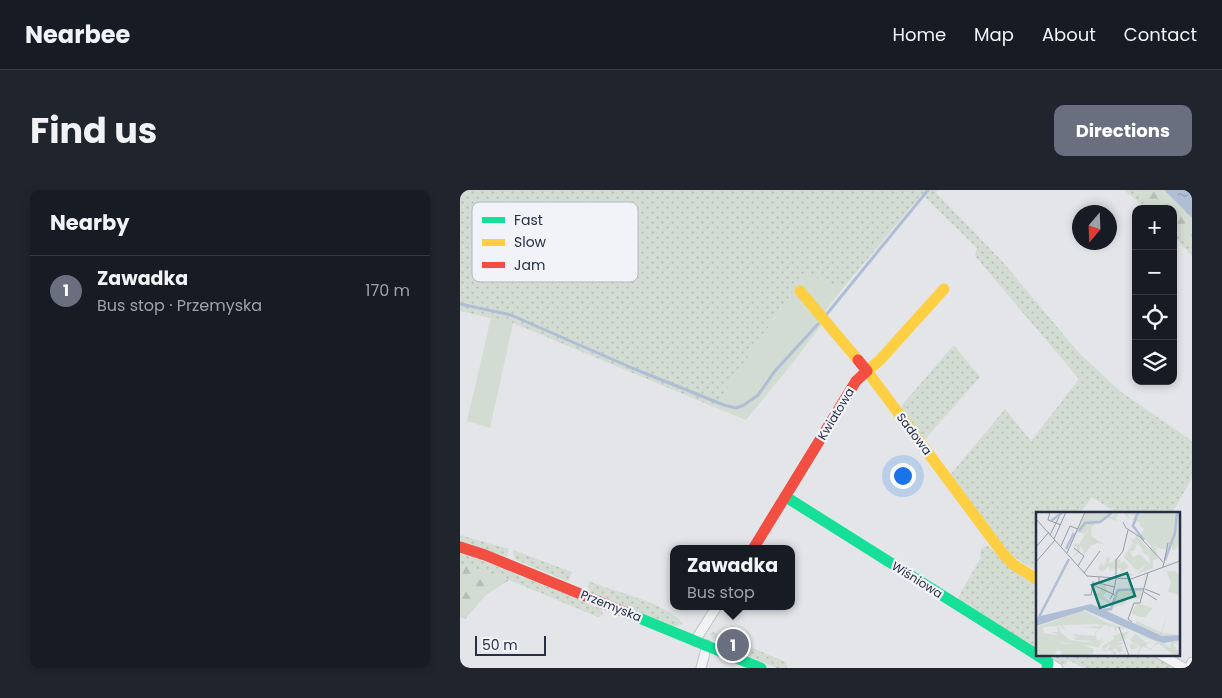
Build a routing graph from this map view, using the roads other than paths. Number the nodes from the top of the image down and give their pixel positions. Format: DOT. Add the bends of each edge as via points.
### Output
graph roads {
  1 [pos="944,289"];
  2 [pos="800,291"];
  3 [pos="867,371"];
  4 [pos="786,497"];
  5 [pos="756,545"];
  6 [pos="460,547"];
  7 [pos="1036,578"];
  8 [pos="714,610"];
  9 [pos="695,640"];
  10 [pos="707,645"];
  11 [pos="1163,656"];
  12 [pos="1192,662"];
  13 [pos="1047,665"];
  14 [pos="701,668"];
  15 [pos="761,668"];
  16 [pos="1058,668"];
  17 [pos="1184,668"];
  18 [pos="1189,668"];
  1 -- 3 [label="street"];
  2 -- 3 [label="street"];
  3 -- 4 [label="street, Kwiatowa" via="856,381"];
  3 -- 7 [label="street, Sadowa" via="1004,555"];
  4 -- 5 [label="street, Kwiatowa"];
  4 -- 13 [label="street, Wiśniowa"];
  6 -- 9 [label="street, Przemyska"];
  8 -- 9 [label="street"];
  9 -- 10 [label="street, Przemyska"];
  10 -- 14 [label="street"];
  10 -- 15 [label="street, Przemyska"];
  11 -- 17 [label="street"];
  12 -- 18 [label="street"];
  13 -- 16 [label="street, Wiśniowa"];
}
